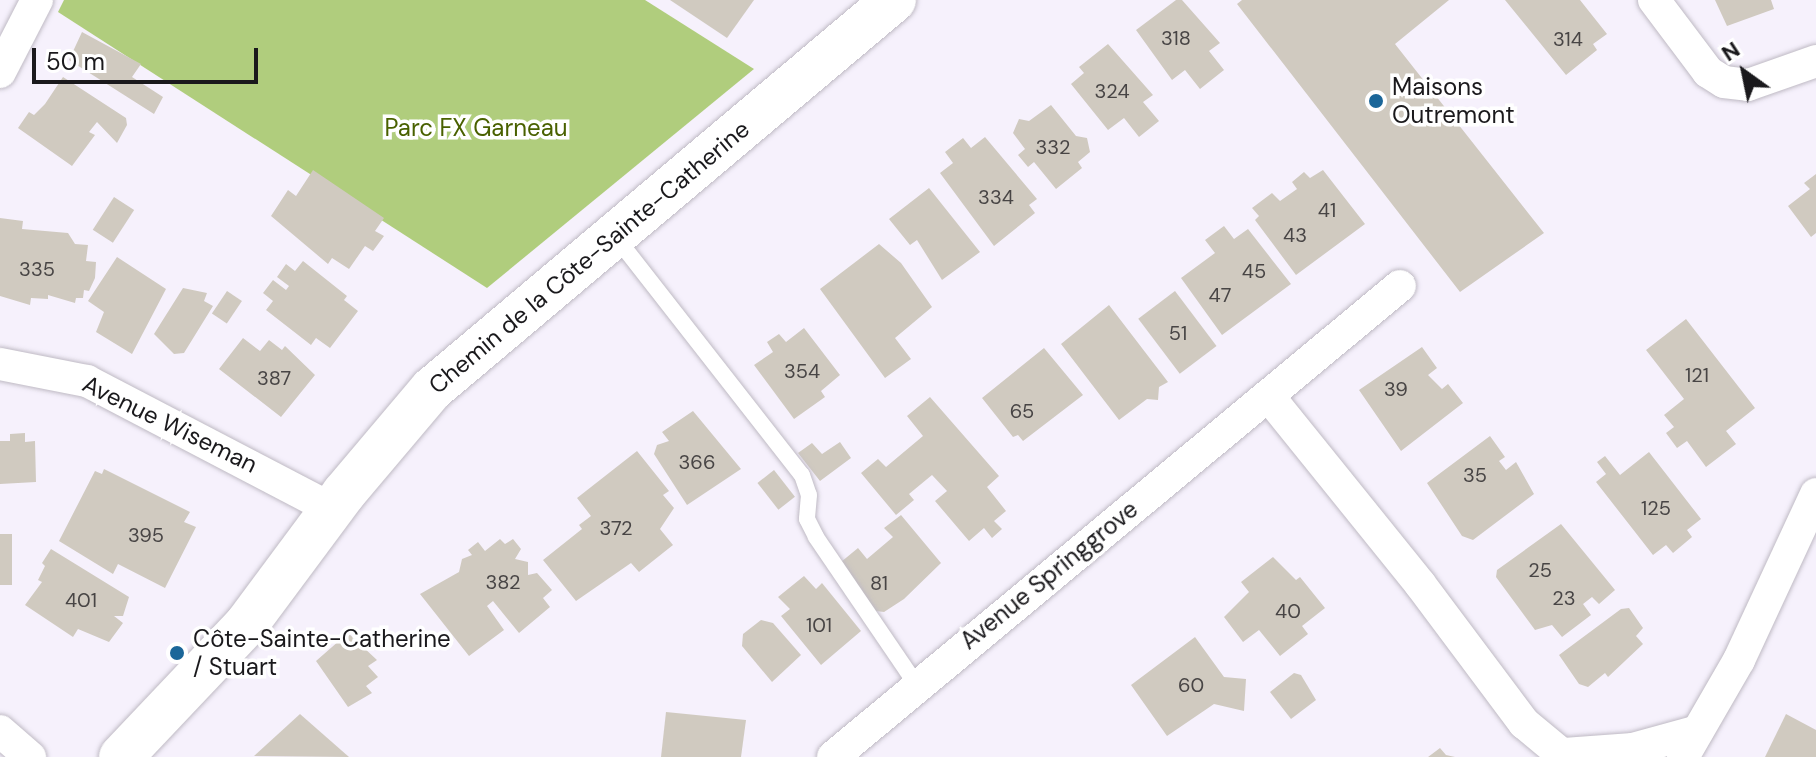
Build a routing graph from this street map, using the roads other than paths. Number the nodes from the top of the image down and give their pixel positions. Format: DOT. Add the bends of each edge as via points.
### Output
graph roads {
  1 [pos="37,0"];
  2 [pos="894,0"];
  3 [pos="1654,0"];
  4 [pos="1813,58"];
  5 [pos="0,72"];
  6 [pos="614,235"];
  7 [pos="1400,286"];
  8 [pos="0,364"];
  9 [pos="1270,398"];
  10 [pos="1816,494"];
  11 [pos="332,509"];
  12 [pos="916,684"];
  13 [pos="0,731"];
  14 [pos="1691,744"];
  15 [pos="1564,756"];
  16 [pos="30,757"];
  17 [pos="121,757"];
  18 [pos="833,757"];
  1 -- 5 [label="street"];
  2 -- 6 [label="main road, Chemin de la Côte-Sainte-Catherine"];
  3 -- 4 [label="street" via="1708,72 1724,82 1748,85"];
  6 -- 11 [label="main road, Chemin de la Côte-Sainte-Catherine" via="432,389"];
  6 -- 12 [label="lane" via="802,475 809,495 807,519 816,537"];
  7 -- 9 [label="street, Avenue Springgrove"];
  8 -- 11 [label="street, Avenue Wiseman" via="87,381"];
  9 -- 12 [label="street, Avenue Springgrove"];
  9 -- 15 [label="street" via="1524,723"];
  10 -- 14 [label="street" via="1739,660"];
  11 -- 17 [label="main road, Chemin de la Côte-Sainte-Catherine" via="246,625"];
  12 -- 18 [label="street, Avenue Springgrove"];
  13 -- 16 [label="street"];
  14 -- 15 [label="street"];
}
